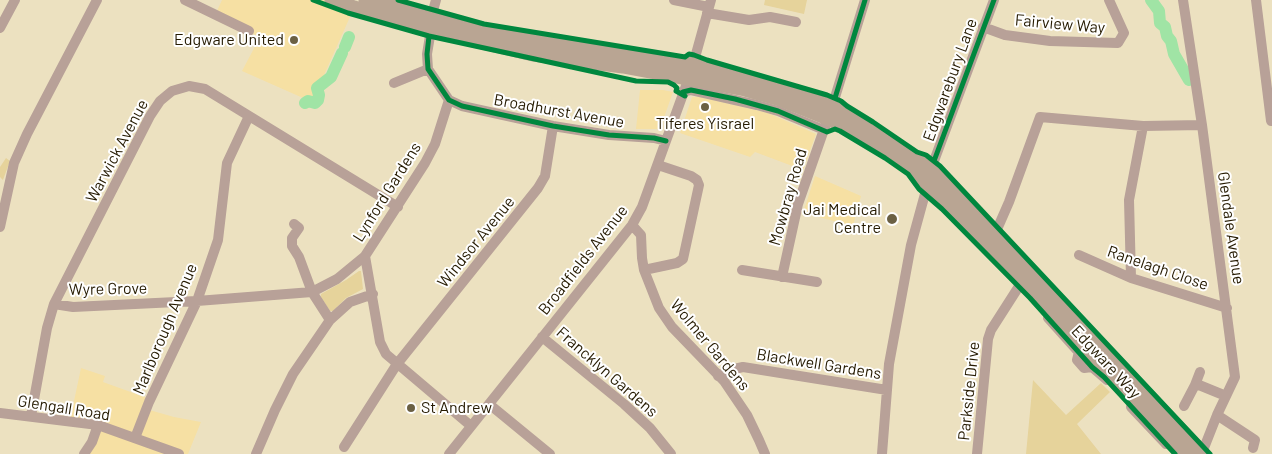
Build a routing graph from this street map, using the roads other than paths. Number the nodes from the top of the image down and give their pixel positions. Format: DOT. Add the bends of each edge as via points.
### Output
graph roads {
  1 [pos="15,0"];
  2 [pos="97,0"];
  3 [pos="185,0"];
  4 [pos="332,0"];
  5 [pos="366,0"];
  6 [pos="436,0"];
  7 [pos="674,0"];
  8 [pos="865,0"];
  9 [pos="994,0"];
  10 [pos="1109,0"];
  11 [pos="1183,0"];
  12 [pos="1256,0"];
  13 [pos="709,7"];
  14 [pos="796,22"];
  15 [pos="431,24"];
  16 [pos="983,27"];
  17 [pos="0,28"];
  18 [pos="248,31"];
  19 [pos="428,69"];
  20 [pos="689,77"];
  21 [pos="394,82"];
  22 [pos="449,100"];
  23 [pos="249,116"];
  24 [pos="828,118"];
  25 [pos="1271,121"];
  26 [pos="1202,125"];
  27 [pos="553,126"];
  28 [pos="1143,126"];
  29 [pos="666,141"];
  30 [pos="658,165"];
  31 [pos="929,176"];
  32 [pos="4,187"];
  33 [pos="398,207"];
  34 [pos="294,224"];
  35 [pos="632,224"];
  36 [pos="0,227"];
  37 [pos="996,234"];
  38 [pos="1079,255"];
  39 [pos="365,256"];
  40 [pos="644,270"];
  41 [pos="742,270"];
  42 [pos="782,277"];
  43 [pos="1131,278"];
  44 [pos="817,282"];
  45 [pos="1021,283"];
  46 [pos="312,292"];
  47 [pos="373,294"];
  48 [pos="197,302"];
  49 [pos="54,304"];
  50 [pos="1227,308"];
  51 [pos="330,320"];
  52 [pos="542,337"];
  53 [pos="397,364"];
  54 [pos="1200,372"];
  55 [pos="718,376"];
  56 [pos="1195,385"];
  57 [pos="887,390"];
  58 [pos="1226,396"];
  59 [pos="488,404"];
  60 [pos="1184,406"];
  61 [pos="0,413"];
  62 [pos="1217,415"];
  63 [pos="31,416"];
  64 [pos="98,425"];
  65 [pos="471,426"];
  66 [pos="135,438"];
  67 [pos="344,447"];
  68 [pos="1253,448"];
  69 [pos="84,454"];
  70 [pos="179,454"];
  71 [pos="256,454"];
  72 [pos="449,454"];
  73 [pos="550,454"];
  74 [pos="671,454"];
  75 [pos="765,454"];
  76 [pos="882,454"];
  77 [pos="978,454"];
  78 [pos="1175,454"];
  79 [pos="1185,454"];
  80 [pos="1202,454"];
  1 -- 17 [label="street"];
  2 -- 32 [label="street" via="27,134"];
  3 -- 18 [label="street"];
  4 -- 15 [label="highway" via="354,8"];
  5 -- 15 [label="highway"];
  6 -- 15 [label="street"];
  7 -- 13 [label="street"];
  8 -- 24 [label="street, Mowbray Road"];
  9 -- 16 [label="street, Edgwarebury Lane"];
  10 -- 16 [label="street, Fairview Way" via="1124,33 1118,43 1050,41 1004,34"];
  11 -- 26 [label="street, Glendale Avenue"];
  12 -- 25 [label="street"];
  13 -- 14 [label="street" via="749,20 770,17"];
  13 -- 20 [label="street, Broadfields Avenue"];
  15 -- 19 [label="street"];
  15 -- 20 [label="highway" via="533,54"];
  15 -- 20 [label="highway" via="653,58"];
  16 -- 31 [label="street, Edgwarebury Lane"];
  19 -- 21 [label="street"];
  19 -- 22 [label="street"];
  20 -- 24 [label="highway, Edgware Way" via="777,98"];
  20 -- 24 [label="highway, Edgware Way" via="817,100"];
  20 -- 24 [label="street" via="690,90 778,111"];
  20 -- 29 [label="street, Broadfields Avenue"];
  22 -- 27 [label="street, Broadhurst Avenue" via="462,106"];
  22 -- 33 [label="street, Lynford Gardens" via="425,163"];
  23 -- 33 [label="street, Warwick Avenue"];
  23 -- 48 [label="street, Marlborough Avenue" via="227,163 218,240"];
  23 -- 49 [label="street, Warwick Avenue" via="206,89 189,86 172,91 160,102"];
  24 -- 31 [label="highway, Edgware Way" via="879,133"];
  24 -- 42 [label="street, Mowbray Road" via="798,204"];
  26 -- 28 [label="street"];
  26 -- 50 [label="street, Glendale Avenue"];
  27 -- 29 [label="street, Broadhurst Avenue"];
  27 -- 53 [label="street, Windsor Avenue" via="545,176 538,188"];
  28 -- 37 [label="street" via="1040,117"];
  28 -- 43 [label="street" via="1129,200"];
  29 -- 30 [label="street, Broadfields Avenue"];
  30 -- 35 [label="street, Broadfields Avenue"];
  30 -- 40 [label="street" via="691,176 699,185 683,259"];
  31 -- 37 [label="highway, Edgware Way" via="948,184"];
  31 -- 45 [label="highway, Edgware Way"];
  31 -- 57 [label="street, Edgwarebury Lane" via="911,245"];
  32 -- 36 [label="street"];
  33 -- 39 [label="street, Lynford Gardens"];
  34 -- 46 [label="street" via="298,228 292,238 292,246"];
  35 -- 40 [label="street, Wolmer Gardens" via="641,235"];
  35 -- 52 [label="street, Broadfields Avenue"];
  37 -- 80 [label="highway, Edgware Way"];
  38 -- 43 [label="street, Ranelagh Close"];
  39 -- 46 [label="street" via="337,279"];
  39 -- 47 [label="street, Lynford Gardens"];
  40 -- 55 [label="street, Wolmer Gardens" via="665,318"];
  41 -- 42 [label="street"];
  42 -- 44 [label="street"];
  43 -- 50 [label="street, Ranelagh Close"];
  45 -- 77 [label="street, Parkside Drive" via="988,339"];
  45 -- 78 [label="street, Edgware Way" via="1079,352 1077,360 1080,364 1084,368 1092,367 1107,381"];
  45 -- 79 [label="highway, Edgware Way"];
  46 -- 48 [label="street, Wyre Grove"];
  46 -- 51 [label="street"];
  47 -- 51 [label="street" via="350,302"];
  47 -- 53 [label="street, Lynford Gardens" via="380,342 386,354"];
  48 -- 49 [label="street, Wyre Grove"];
  48 -- 66 [label="street, Marlborough Avenue"];
  49 -- 63 [label="street, Warwick Avenue"];
  50 -- 58 [label="street, Glendale Avenue" via="1235,377"];
  51 -- 71 [label="street" via="293,374"];
  52 -- 59 [label="street, Broadfields Avenue"];
  52 -- 74 [label="street, Francklyn Gardens" via="624,404 650,428"];
  53 -- 65 [label="street, Lynford Gardens"];
  53 -- 67 [label="street, Windsor Avenue"];
  54 -- 56 [label="street"];
  55 -- 57 [label="street, Blackwell Gardens" via="743,367"];
  55 -- 75 [label="street, Wolmer Gardens" via="746,415"];
  56 -- 58 [label="street"];
  56 -- 60 [label="street"];
  57 -- 76 [label="street, Edgwarebury Lane"];
  58 -- 62 [label="street, Glendale Avenue"];
  59 -- 65 [label="street, Broadfields Avenue"];
  59 -- 73 [label="street"];
  61 -- 63 [label="street, Glengall Road"];
  62 -- 68 [label="street" via="1254,440"];
  62 -- 80 [label="street, Glendale Avenue"];
  63 -- 64 [label="street, Glengall Road"];
  64 -- 66 [label="street, Glengall Road"];
  64 -- 69 [label="street"];
  65 -- 72 [label="street, Broadfields Avenue"];
  66 -- 70 [label="street, Glengall Road"];
}
